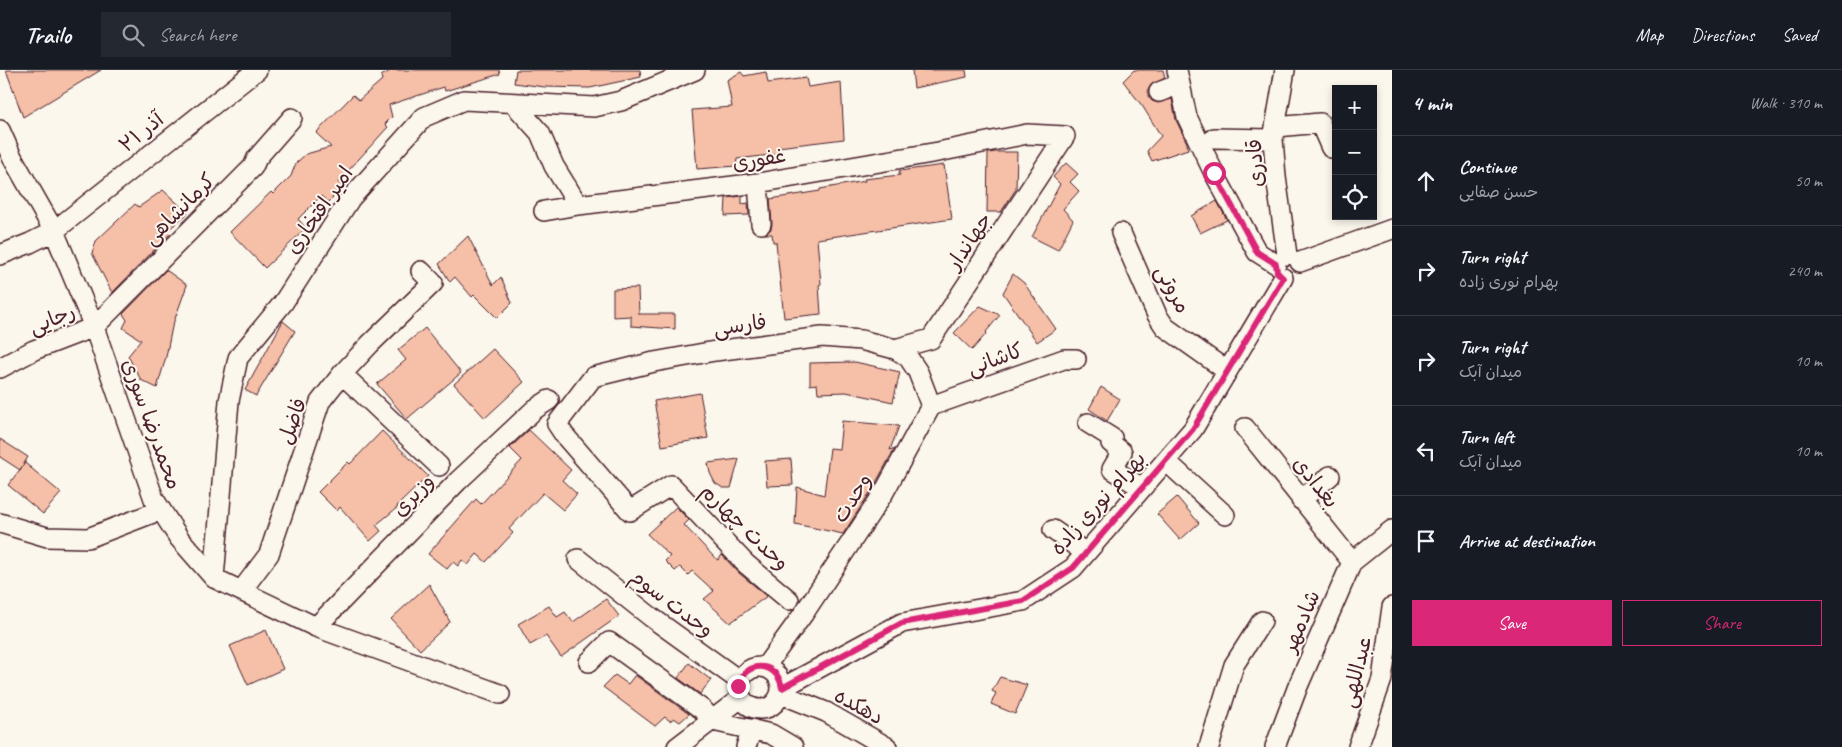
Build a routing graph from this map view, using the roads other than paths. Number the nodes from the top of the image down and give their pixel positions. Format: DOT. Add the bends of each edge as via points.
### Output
graph roads {
  1 [pos="257,70"];
  2 [pos="695,70"];
  3 [pos="1285,70"];
  4 [pos="1178,77"];
  5 [pos="1159,92"];
  6 [pos="514,104"];
  7 [pos="292,118"];
  8 [pos="0,130"];
  9 [pos="1274,133"];
  10 [pos="1066,136"];
  11 [pos="1214,138"];
  12 [pos="1331,148"];
  13 [pos="6,159"];
  14 [pos="758,183"];
  15 [pos="578,205"];
  16 [pos="544,211"];
  17 [pos="761,224"];
  18 [pos="1392,229"];
  19 [pos="54,231"];
  20 [pos="1121,233"];
  21 [pos="0,255"];
  22 [pos="1287,265"];
  23 [pos="421,271"];
  24 [pos="94,327"];
  25 [pos="895,348"];
  26 [pos="1076,358"];
  27 [pos="0,368"];
  28 [pos="1227,371"];
  29 [pos="342,374"];
  30 [pos="549,400"];
  31 [pos="931,406"];
  32 [pos="1088,423"];
  33 [pos="1245,428"];
  34 [pos="1166,461"];
  35 [pos="439,466"];
  36 [pos="1330,476"];
  37 [pos="671,485"];
  38 [pos="1142,488"];
  39 [pos="1301,500"];
  40 [pos="161,510"];
  41 [pos="1225,515"];
  42 [pos="0,523"];
  43 [pos="1053,530"];
  44 [pos="1392,530"];
  45 [pos="1086,552"];
  46 [pos="578,560"];
  47 [pos="1352,562"];
  48 [pos="214,578"];
  49 [pos="242,590"];
  50 [pos="789,600"];
  51 [pos="1392,611"];
  52 [pos="1262,621"];
  53 [pos="316,627"];
  54 [pos="589,662"];
  55 [pos="765,667"];
  56 [pos="1387,680"];
  57 [pos="740,690"];
  58 [pos="781,691"];
  59 [pos="500,694"];
  60 [pos="713,721"];
  61 [pos="749,738"];
  62 [pos="677,747"];
  63 [pos="793,747"];
  64 [pos="887,747"];
  65 [pos="1209,747"];
  66 [pos="1275,747"];
  67 [pos="1358,747"];
  1 -- 19 [label="street, ۲۱ آذر"];
  2 -- 6 [label="street, امیر افتخاری" via="621,101 594,107"];
  3 -- 9 [label="street, قادری"];
  4 -- 5 [label="street"];
  4 -- 22 [label="street" via="1187,117 1257,252"];
  6 -- 15 [label="street" via="540,132 554,166"];
  6 -- 48 [label="street, امیر افتخاری" via="464,100 424,117 350,198 283,303 238,358 229,400"];
  7 -- 24 [label="street, کرمانشاهی" via="253,167"];
  8 -- 13 [label="street, محمدرضا سوری"];
  9 -- 11 [label="street"];
  9 -- 12 [label="street" via="1320,123"];
  9 -- 22 [label="street, قادری"];
  10 -- 14 [label="street, غفوری" via="1027,134"];
  10 -- 25 [label="street, جهاندار" via="931,339"];
  13 -- 19 [label="street, محمدرضا سوری"];
  14 -- 15 [label="street, غفوری"];
  14 -- 17 [label="street"];
  15 -- 16 [label="street, غفوری"];
  18 -- 22 [label="street"];
  19 -- 21 [label="street, ۲۱ آذر"];
  19 -- 24 [label="street, محمدرضا سوری"];
  20 -- 28 [label="street, مروتی" via="1165,327"];
  22 -- 28 [label="street, بهرام نوری زاده"];
  23 -- 29 [label="street, فاضل" via="433,283"];
  24 -- 27 [label="street, رجایی" via="34,350"];
  24 -- 40 [label="street, محمدرضا سوری" via="154,499"];
  25 -- 31 [label="street" via="908,357 918,372"];
  25 -- 37 [label="street, فارسی" via="861,340 822,337 715,351 593,377 557,424 565,436 630,511"];
  26 -- 31 [label="street, کاشانی" via="1064,358"];
  28 -- 34 [label="street, بهرام نوری زاده" via="1193,429"];
  29 -- 35 [label="street"];
  29 -- 49 [label="street, فاضل" via="320,402 269,554"];
  30 -- 53 [label="street, وزیری" via="458,481"];
  31 -- 55 [label="street, وحدت" via="883,494"];
  32 -- 38 [label="street" via="1112,438 1111,443 1122,452 1112,469"];
  33 -- 39 [label="street, بغدادی"];
  34 -- 38 [label="street, بهرام نوری زاده"];
  34 -- 41 [label="street"];
  36 -- 39 [label="street"];
  37 -- 50 [label="street, وحدت چهارم" via="746,564"];
  38 -- 45 [label="street, بهرام نوری زاده"];
  39 -- 47 [label="street, بغدادی"];
  40 -- 42 [label="street" via="88,538 48,537"];
  40 -- 48 [label="street, محمدرضا سوری" via="179,538"];
  43 -- 45 [label="street"];
  44 -- 47 [label="street, شادمهر"];
  45 -- 58 [label="street, بهرام نوری زاده" via="1073,568 1023,601 902,623"];
  46 -- 57 [label="street, وحدت سوم"];
  47 -- 66 [label="street, شادمهر"];
  48 -- 49 [label="street, محمدرضا سوری"];
  49 -- 53 [label="street, محمدرضا سوری"];
  51 -- 56 [label="street, عبداللهی"];
  52 -- 65 [label="street" via="1234,665"];
  53 -- 59 [label="street, محمدرضا سوری"];
  54 -- 60 [label="street" via="609,642 703,710"];
  55 -- 57 [label="street" via="747,671"];
  55 -- 58 [label="street" via="777,675"];
  56 -- 67 [label="street, عبداللهی"];
  57 -- 58 [label="street" via="750,707 763,710 775,704"];
  57 -- 60 [label="street"];
  58 -- 64 [label="street, دهکده"];
  60 -- 61 [label="street"];
  60 -- 62 [label="street"];
  61 -- 63 [label="street" via="771,734"];
}
